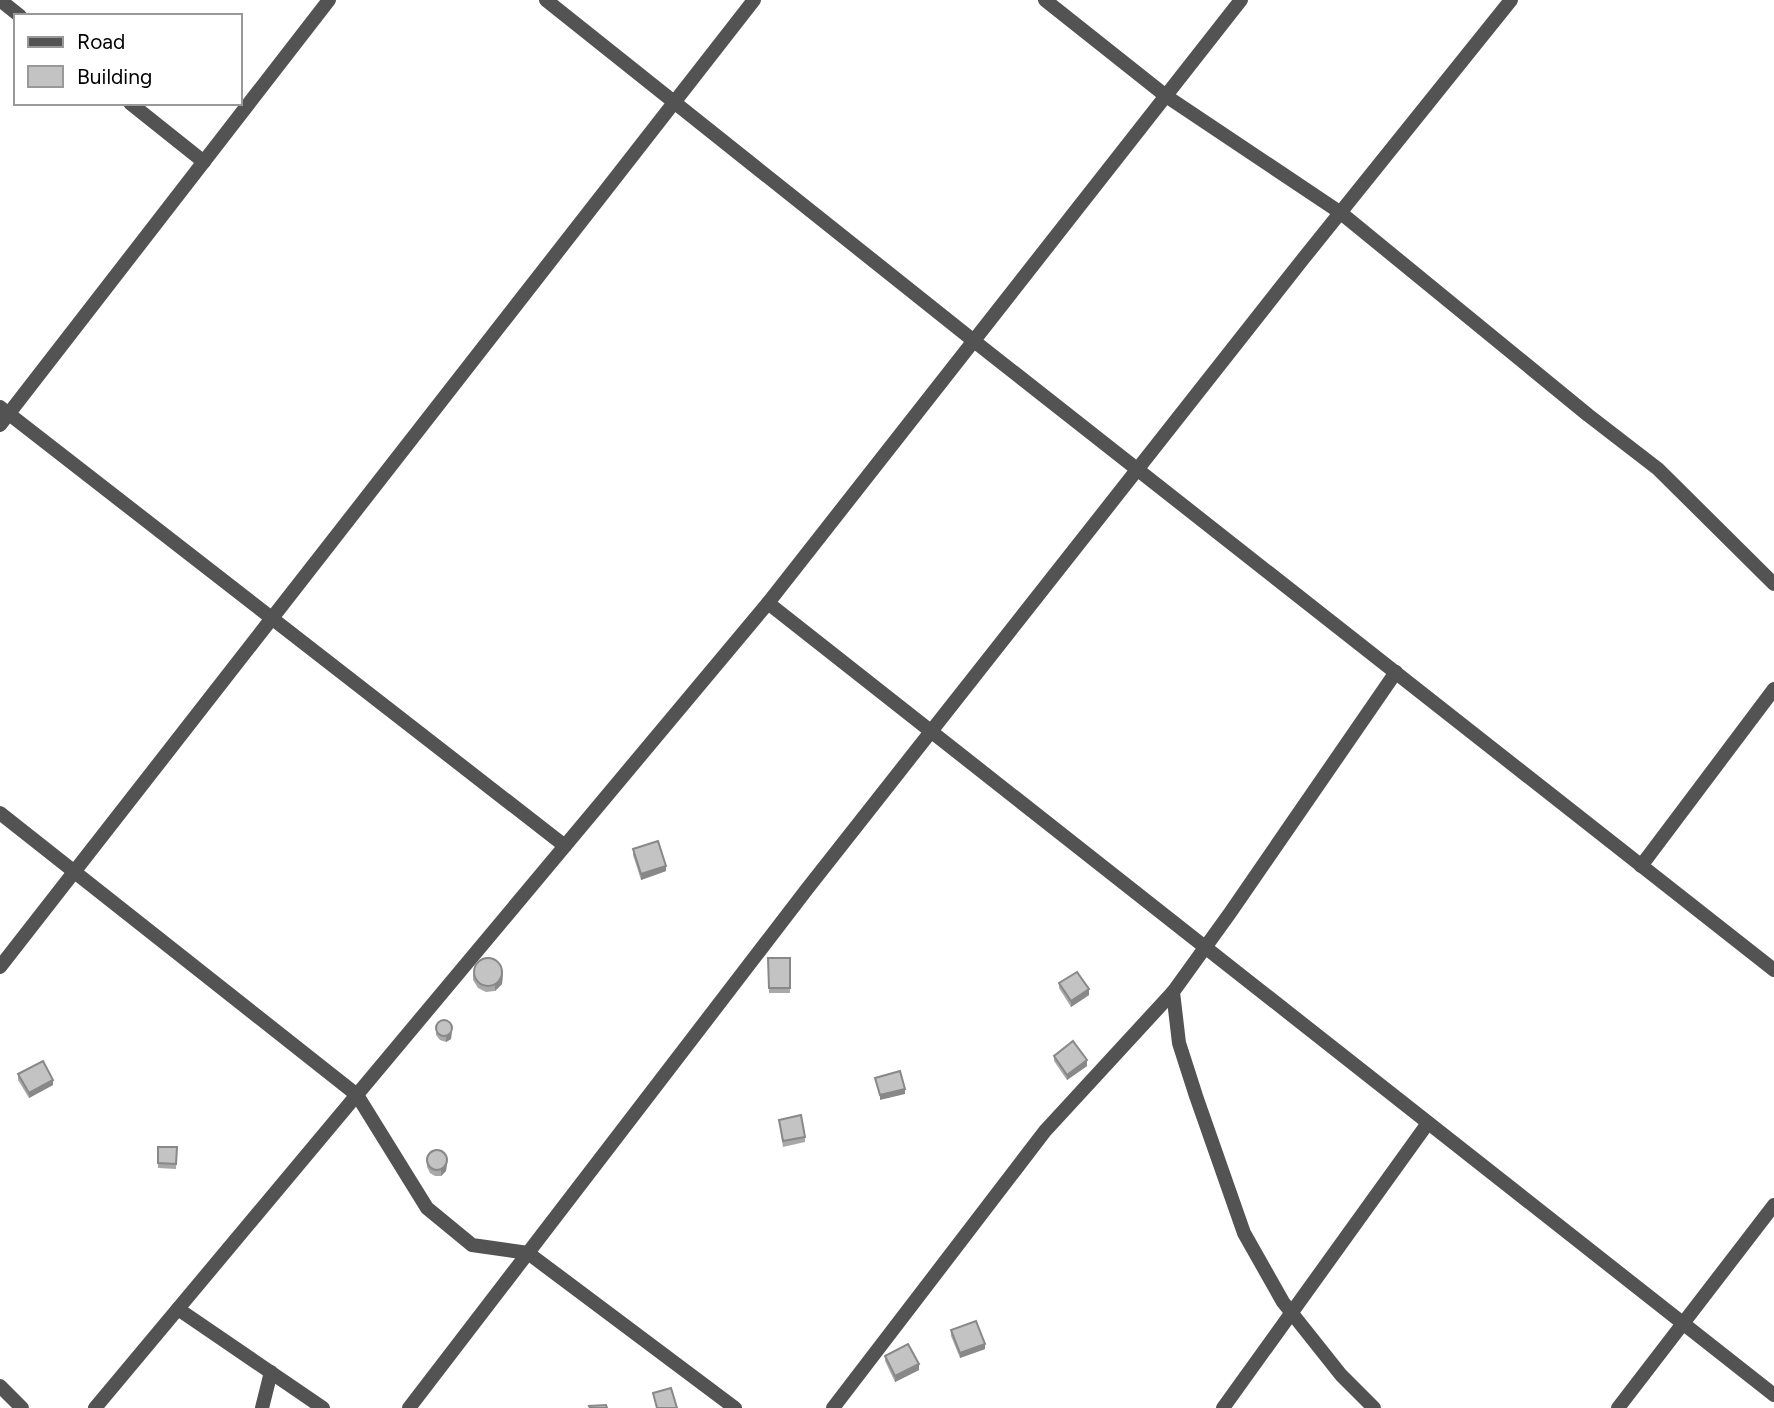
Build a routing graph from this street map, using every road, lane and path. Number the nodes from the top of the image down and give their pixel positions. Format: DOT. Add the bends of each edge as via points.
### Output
graph roads {
  1 [pos="0,0"];
  2 [pos="329,0"];
  3 [pos="546,0"];
  4 [pos="754,0"];
  5 [pos="1045,0"];
  6 [pos="1241,0"];
  7 [pos="1511,0"];
  8 [pos="18,14"];
  9 [pos="1166,96"];
  10 [pos="674,102"];
  11 [pos="133,105"];
  12 [pos="204,162"];
  13 [pos="1341,213"];
  14 [pos="974,341"];
  15 [pos="3,415"];
  16 [pos="1138,470"];
  17 [pos="1774,584"];
  18 [pos="768,603"];
  19 [pos="272,618"];
  20 [pos="1395,673"];
  21 [pos="1774,689"];
  22 [pos="931,731"];
  23 [pos="0,813"];
  24 [pos="565,846"];
  25 [pos="1642,866"];
  26 [pos="74,871"];
  27 [pos="1205,947"];
  28 [pos="0,967"];
  29 [pos="1774,970"];
  30 [pos="1173,992"];
  31 [pos="357,1095"];
  32 [pos="1428,1123"];
  33 [pos="1774,1205"];
  34 [pos="528,1254"];
  35 [pos="178,1309"];
  36 [pos="1292,1313"];
  37 [pos="1682,1323"];
  38 [pos="271,1372"];
  39 [pos="0,1386"];
  40 [pos="1774,1395"];
  41 [pos="22,1408"];
  42 [pos="95,1408"];
  43 [pos="262,1408"];
  44 [pos="323,1408"];
  45 [pos="410,1408"];
  46 [pos="735,1408"];
  47 [pos="833,1408"];
  48 [pos="1223,1408"];
  49 [pos="1374,1408"];
  50 [pos="1618,1408"];
  1 -- 8 [label="street"];
  2 -- 12 [label="street"];
  3 -- 10 [label="street"];
  4 -- 10 [label="street"];
  5 -- 9 [label="street"];
  6 -- 9 [label="street"];
  7 -- 13 [label="street"];
  9 -- 13 [label="street"];
  9 -- 14 [label="street"];
  10 -- 14 [label="street"];
  10 -- 19 [label="street"];
  11 -- 12 [label="street"];
  12 -- 15 [label="street"];
  13 -- 16 [label="street"];
  13 -- 17 [label="street" via="1658,469"];
  14 -- 16 [label="street"];
  14 -- 18 [label="street"];
  15 -- 19 [label="street"];
  16 -- 20 [label="street"];
  16 -- 22 [label="street"];
  18 -- 22 [label="street"];
  18 -- 24 [label="street"];
  19 -- 24 [label="street"];
  19 -- 26 [label="street"];
  20 -- 25 [label="street"];
  20 -- 27 [label="street"];
  21 -- 25 [label="street"];
  22 -- 27 [label="street"];
  22 -- 34 [label="street"];
  23 -- 26 [label="street"];
  24 -- 31 [label="street"];
  25 -- 29 [label="street"];
  26 -- 28 [label="street"];
  26 -- 31 [label="street"];
  27 -- 30 [label="street"];
  27 -- 32 [label="street"];
  30 -- 36 [label="street" via="1180,1043 1244,1233"];
  30 -- 47 [label="street" via="1045,1131"];
  31 -- 34 [label="street" via="427,1208 472,1245"];
  31 -- 35 [label="street"];
  32 -- 36 [label="street"];
  32 -- 37 [label="street"];
  33 -- 37 [label="street"];
  34 -- 45 [label="street"];
  34 -- 46 [label="street"];
  35 -- 38 [label="street"];
  35 -- 42 [label="street"];
  36 -- 48 [label="street"];
  36 -- 49 [label="street"];
  37 -- 40 [label="street"];
  37 -- 50 [label="street"];
  38 -- 43 [label="street"];
  38 -- 44 [label="street"];
  39 -- 41 [label="street"];
}
